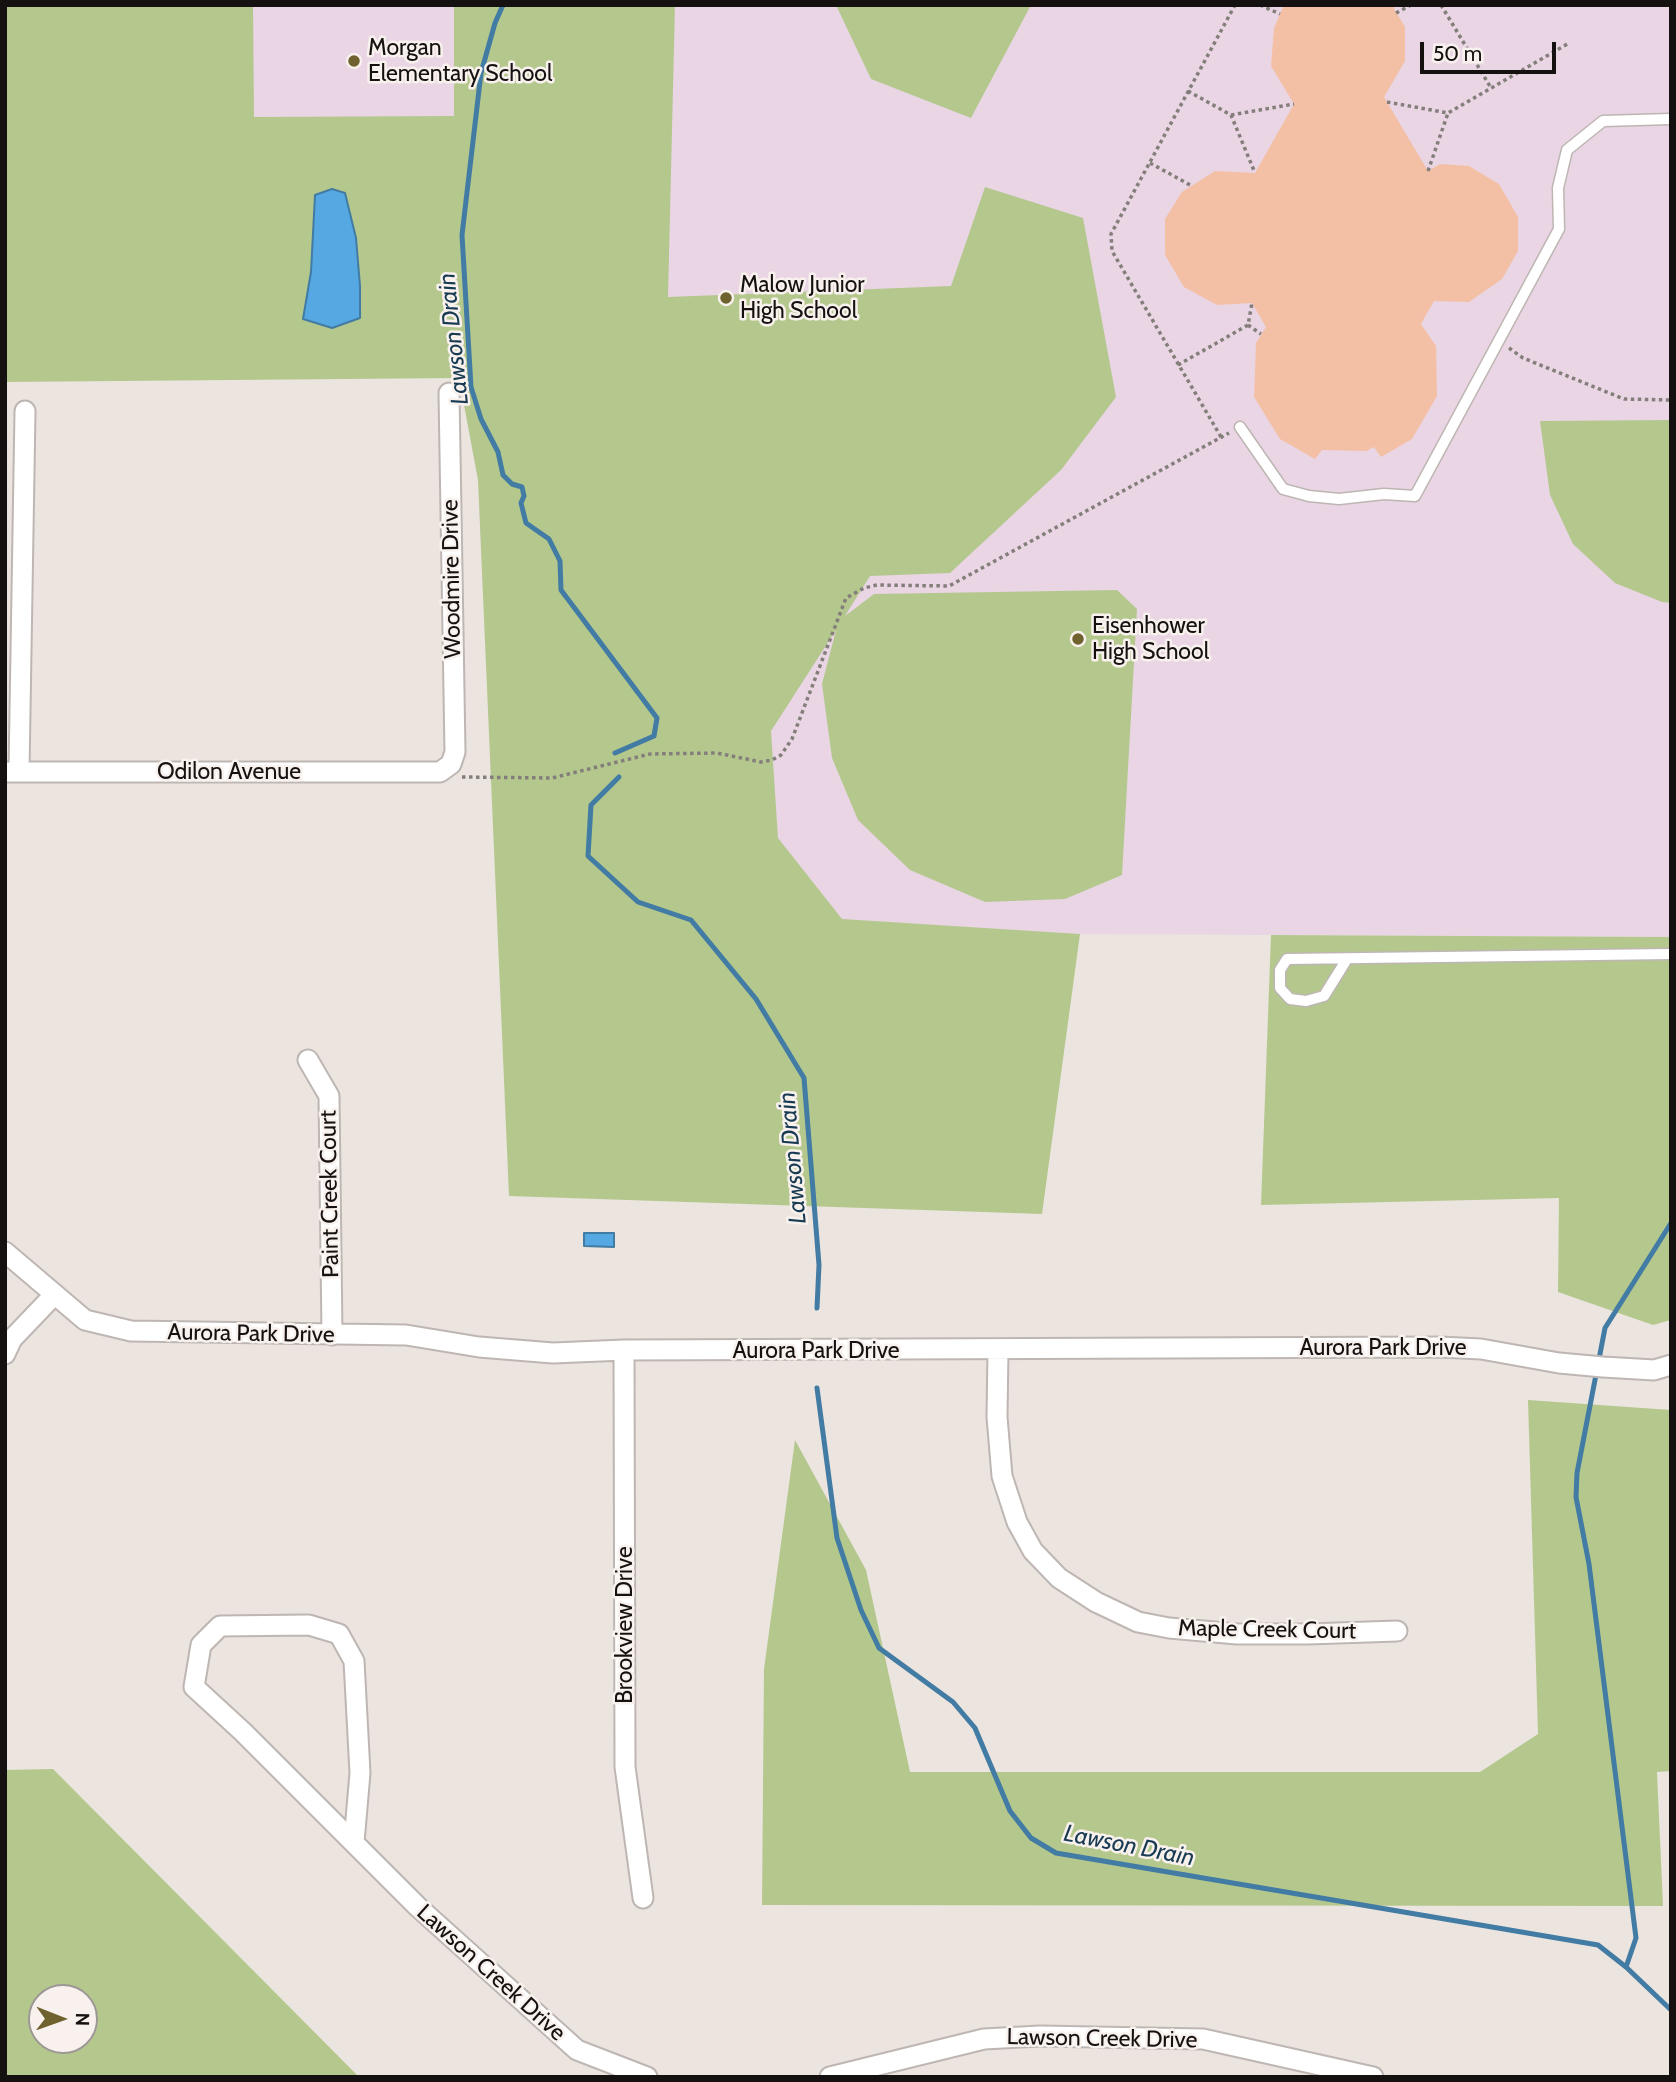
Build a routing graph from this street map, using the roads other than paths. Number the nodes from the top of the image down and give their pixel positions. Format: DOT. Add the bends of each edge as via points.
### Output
graph roads {
  1 [pos="1671,119"];
  2 [pos="449,393"];
  3 [pos="25,411"];
  4 [pos="1240,427"];
  5 [pos="445,768"];
  6 [pos="12,771"];
  7 [pos="1671,954"];
  8 [pos="1347,958"];
  9 [pos="307,1059"];
  10 [pos="5,1252"];
  11 [pos="54,1295"];
  12 [pos="332,1335"];
  13 [pos="624,1350"];
  14 [pos="999,1350"];
  15 [pos="5,1353"];
  16 [pos="1662,1368"];
  17 [pos="1397,1631"];
  18 [pos="354,1842"];
  19 [pos="643,1898"];
  20 [pos="646,2077"];
  21 [pos="830,2077"];
  22 [pos="1373,2077"];
  1 -- 4 [label="lane" via="1603,121 1567,150 1558,188 1559,229 1416,496 1339,499 1283,489"];
  2 -- 5 [label="street, Woodmire Drive" via="455,752"];
  3 -- 6 [label="street"];
  5 -- 6 [label="street, Odilon Avenue"];
  7 -- 8 [label="lane"];
  8 -- 8 [label="lane" via="1286,959 1280,970 1280,988 1290,999 1324,996"];
  9 -- 12 [label="street, Paint Creek Court" via="329,1096"];
  10 -- 11 [label="street, Aurora Park Drive"];
  11 -- 12 [label="street, Aurora Park Drive" via="85,1320 131,1331"];
  11 -- 15 [label="street" via="12,1339"];
  12 -- 13 [label="street, Aurora Park Drive" via="406,1335 521,1352"];
  13 -- 14 [label="street, Aurora Park Drive"];
  13 -- 19 [label="street, Brookview Drive" via="625,1767"];
  14 -- 16 [label="street, Aurora Park Drive" via="1440,1347 1570,1364"];
  14 -- 17 [label="street, Maple Creek Court" via="997,1417 1002,1476 1017,1522 1033,1550 1059,1578 1138,1622 1169,1628 1237,1634"];
  18 -- 18 [label="street, Lawson Creek Drive" via="194,1687 201,1645 220,1626 309,1625 339,1634 354,1661 360,1773"];
  18 -- 20 [label="street, Lawson Creek Drive" via="418,1907 577,2050"];
  21 -- 22 [label="street, Lawson Creek Drive" via="984,2039 1040,2036 1203,2039"];
}
